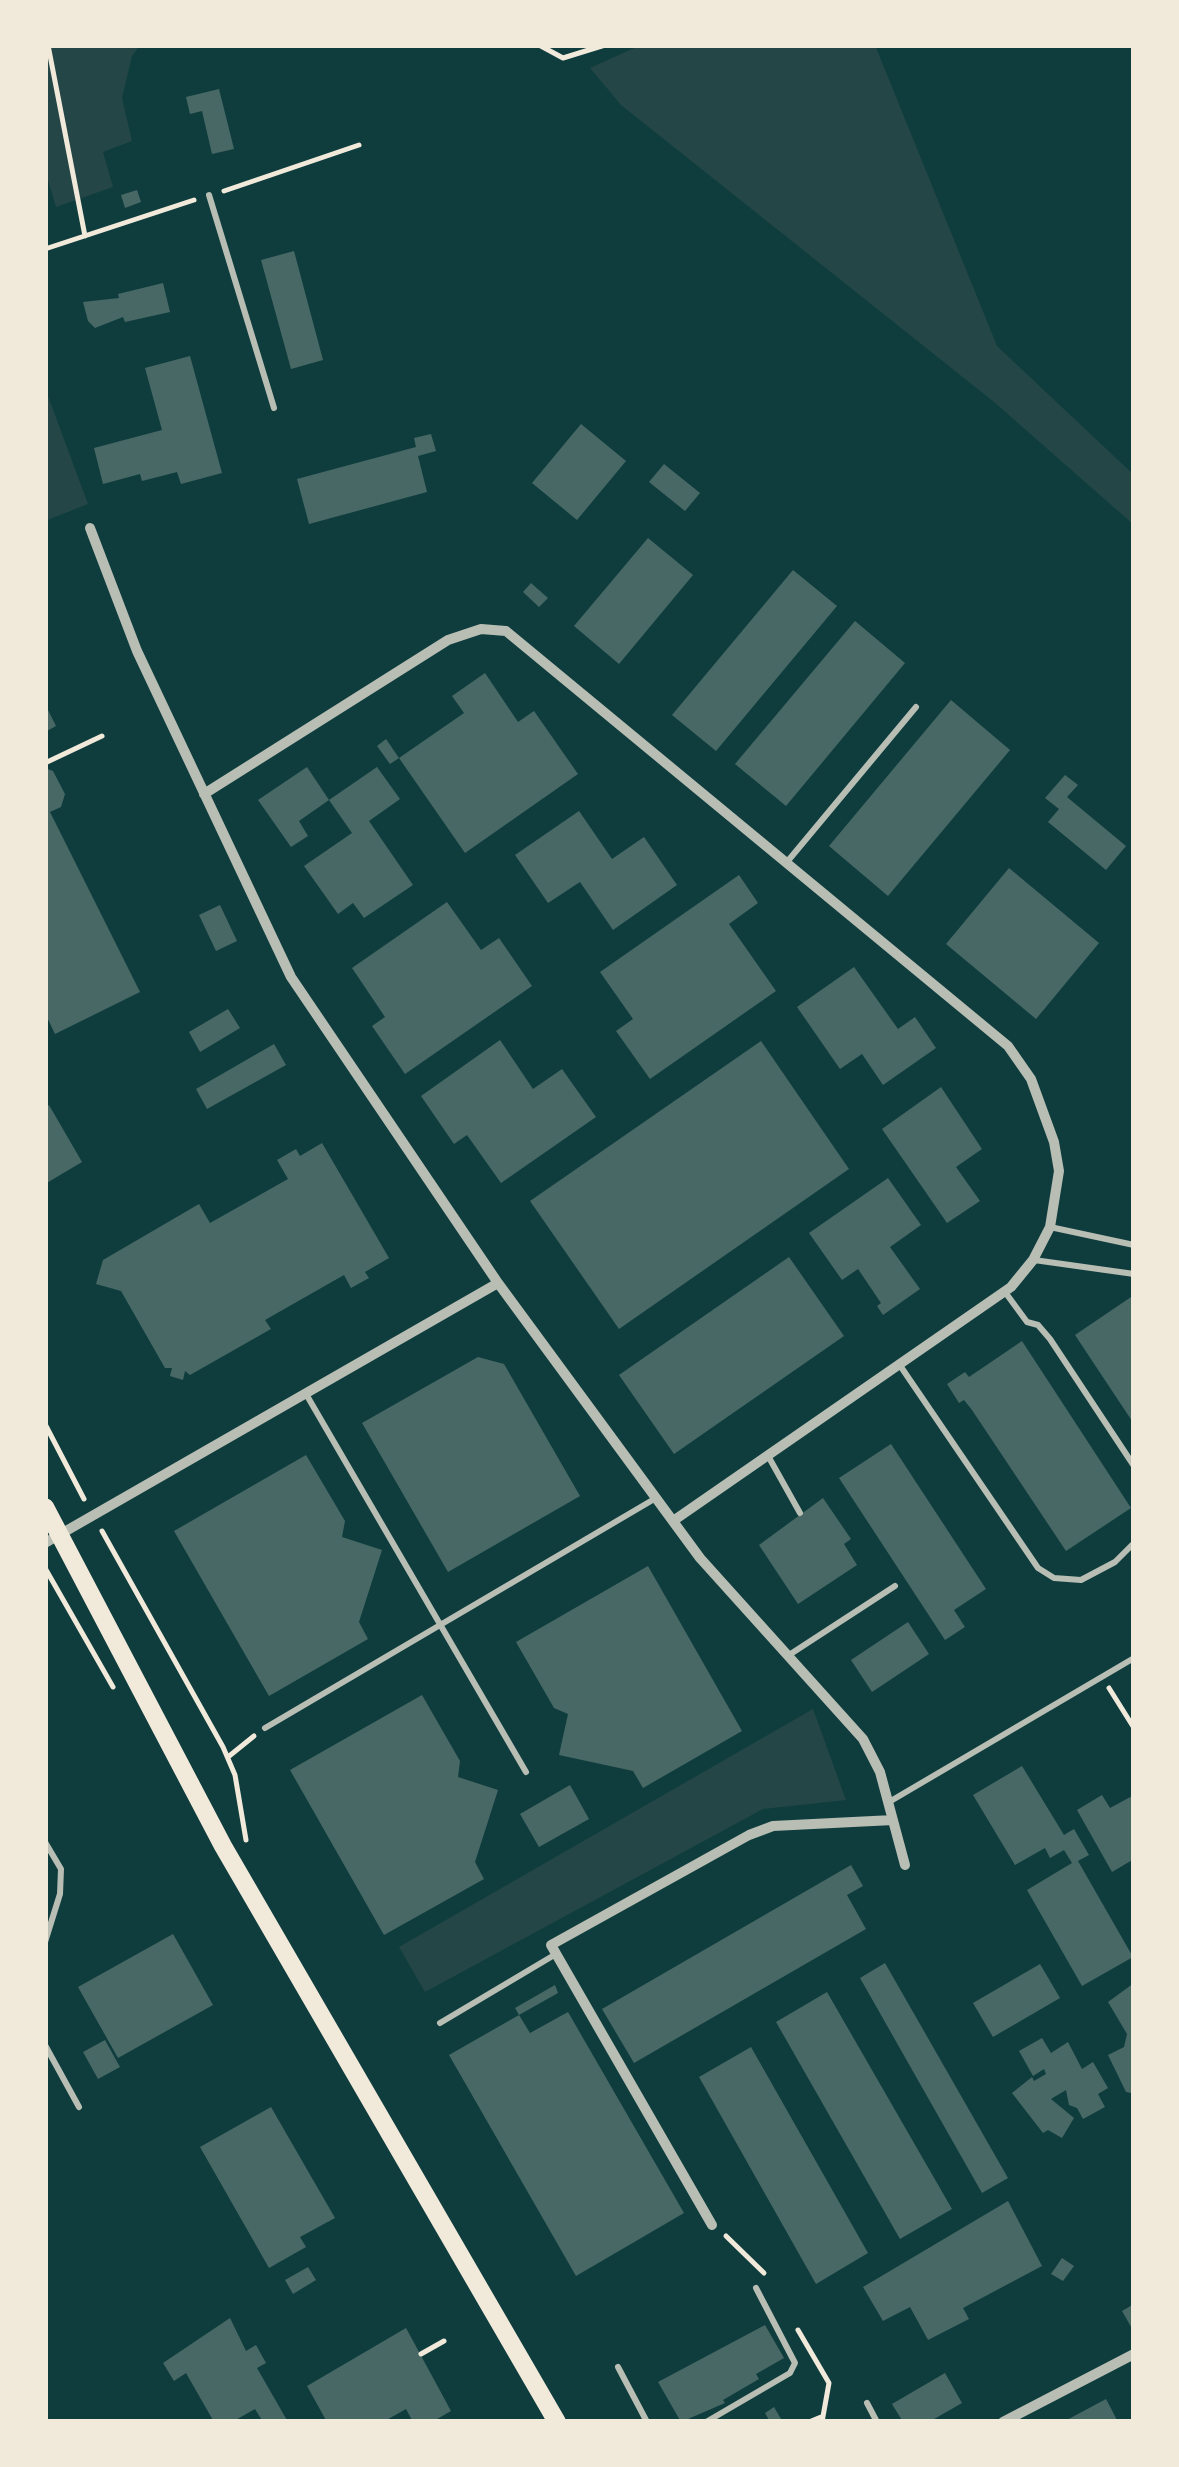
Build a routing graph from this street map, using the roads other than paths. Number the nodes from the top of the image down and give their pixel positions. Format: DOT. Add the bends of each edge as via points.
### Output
graph roads {
  1 [pos="209,195"];
  2 [pos="274,408"];
  3 [pos="90,528"];
  4 [pos="916,708"];
  5 [pos="204,794"];
  6 [pos="786,862"];
  7 [pos="1050,1227"];
  8 [pos="1134,1244"];
  9 [pos="1033,1260"];
  10 [pos="1134,1274"];
  11 [pos="498,1283"];
  12 [pos="1004,1292"];
  13 [pos="898,1363"];
  14 [pos="306,1394"];
  15 [pos="766,1454"];
  16 [pos="1134,1466"];
  17 [pos="656,1498"];
  18 [pos="45,1507"];
  19 [pos="800,1513"];
  20 [pos="673,1521"];
  21 [pos="53,1539"];
  22 [pos="1134,1543"];
  23 [pos="895,1586"];
  24 [pos="441,1626"];
  25 [pos="788,1655"];
  26 [pos="1134,1658"];
  27 [pos="264,1728"];
  28 [pos="526,1772"];
  29 [pos="888,1803"];
  30 [pos="893,1820"];
  31 [pos="45,1842"];
  32 [pos="905,1865"];
  33 [pos="45,1942"];
  34 [pos="556,1954"];
  35 [pos="440,2023"];
  36 [pos="45,2046"];
  37 [pos="79,2107"];
  38 [pos="712,2225"];
  39 [pos="756,2288"];
  40 [pos="1134,2354"];
  41 [pos="618,2367"];
  42 [pos="867,2402"];
  43 [pos="557,2422"];
  44 [pos="648,2422"];
  45 [pos="706,2422"];
  46 [pos="878,2422"];
  47 [pos="1003,2422"];
  1 -- 2 [label="lane"];
  3 -- 5 [label="street"];
  4 -- 6 [label="lane"];
  5 -- 6 [label="street" via="448,640 481,629 506,631"];
  5 -- 11 [label="street" via="292,977"];
  6 -- 7 [label="street" via="1008,1046 1031,1080 1054,1142 1059,1171"];
  7 -- 8 [label="lane"];
  7 -- 9 [label="street"];
  9 -- 10 [label="lane"];
  9 -- 12 [label="street"];
  11 -- 14 [label="street"];
  11 -- 17 [label="street"];
  12 -- 13 [label="street"];
  12 -- 16 [label="lane" via="1050,1339"];
  13 -- 15 [label="street"];
  13 -- 22 [label="lane" via="1038,1568 1054,1578 1081,1580"];
  14 -- 21 [label="street"];
  14 -- 24 [label="lane"];
  15 -- 19 [label="lane"];
  15 -- 20 [label="street"];
  17 -- 20 [label="street"];
  17 -- 24 [label="lane"];
  18 -- 21 [label="main road"];
  20 -- 25 [label="street"];
  21 -- 43 [label="main road"];
  23 -- 25 [label="lane"];
  24 -- 27 [label="lane"];
  24 -- 28 [label="lane"];
  25 -- 29 [label="street" via="863,1739"];
  26 -- 29 [label="lane"];
  29 -- 30 [label="street"];
  30 -- 32 [label="street"];
  30 -- 34 [label="street" via="773,1826 551,1946"];
  31 -- 33 [label="lane" via="61,1869"];
  34 -- 35 [label="lane"];
  34 -- 38 [label="street"];
  36 -- 37 [label="lane"];
  39 -- 45 [label="lane" via="795,2363 790,2373"];
  40 -- 47 [label="street"];
  41 -- 44 [label="lane"];
  42 -- 46 [label="lane"];
}
